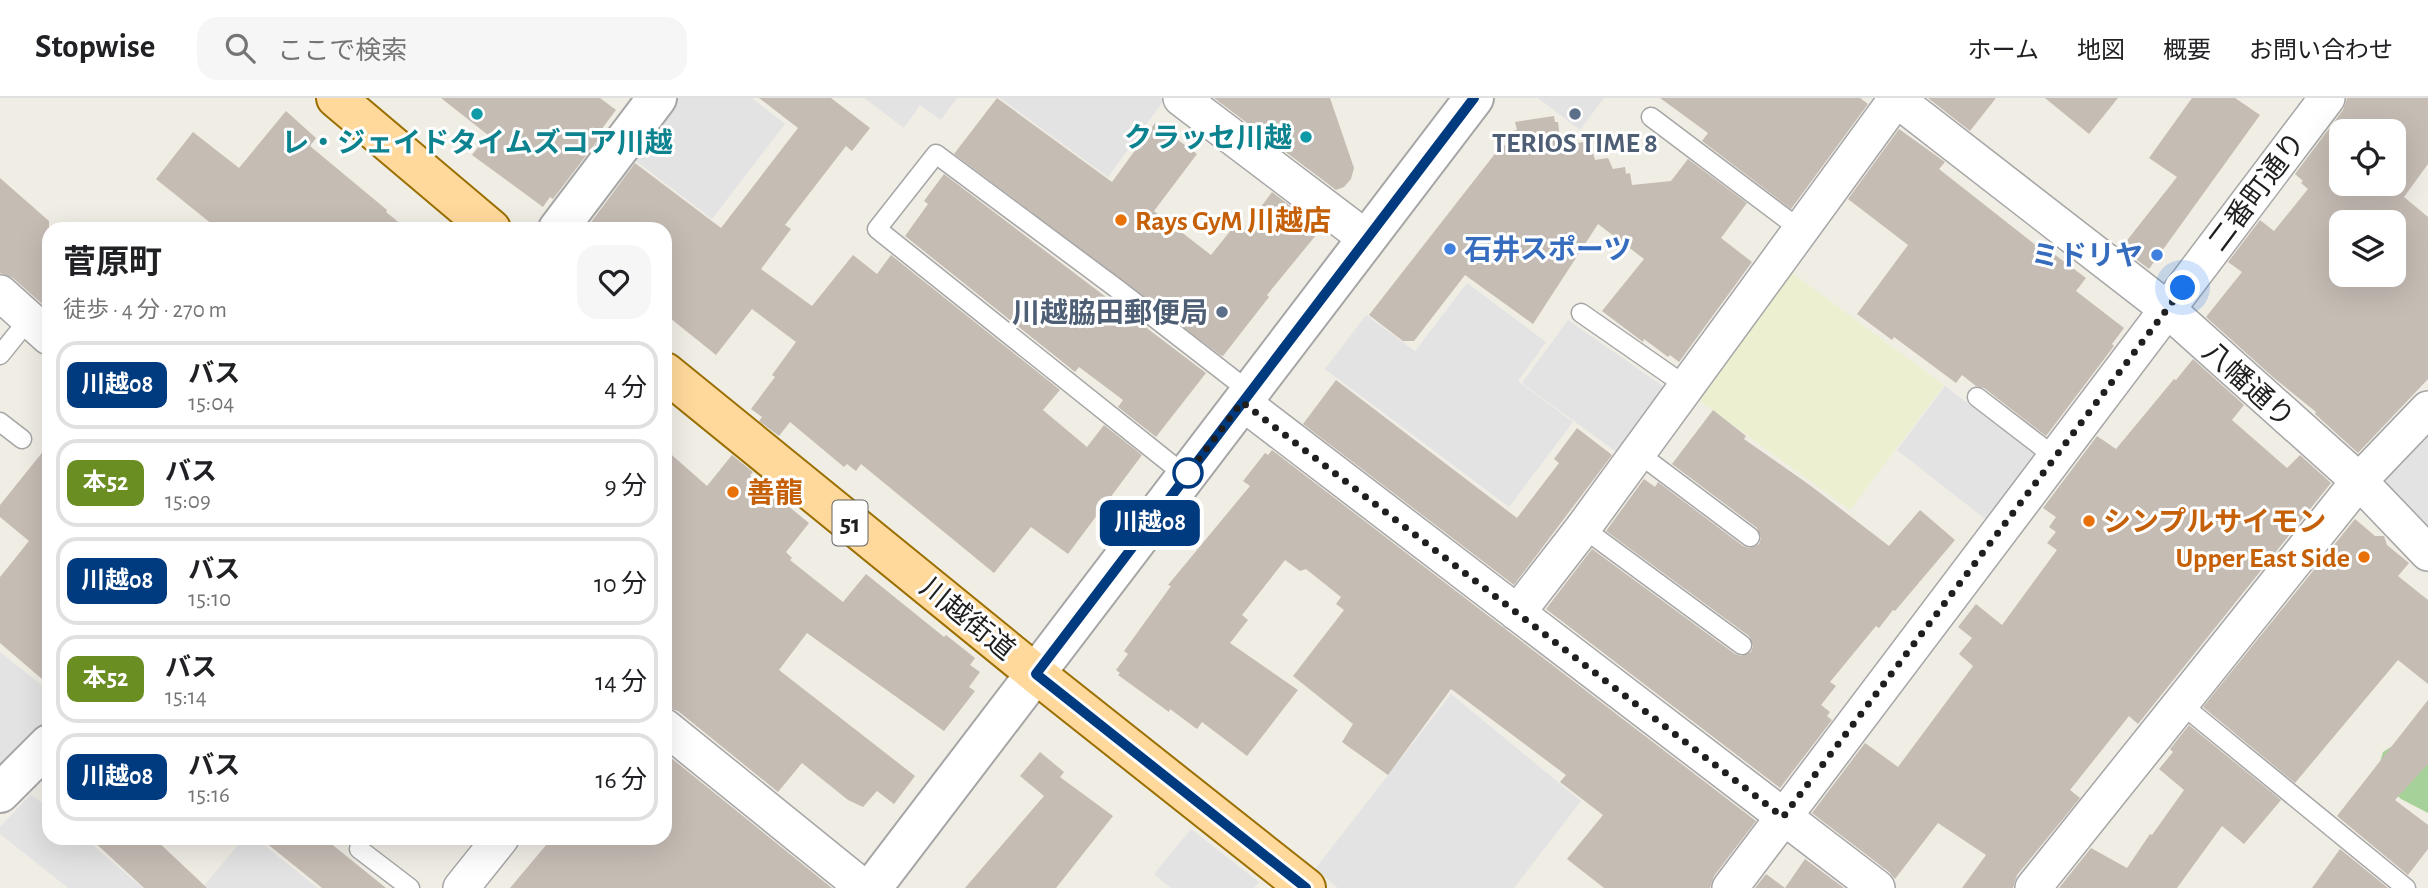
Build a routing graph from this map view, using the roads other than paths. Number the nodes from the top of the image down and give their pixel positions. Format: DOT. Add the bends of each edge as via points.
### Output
graph roads {
  1 [pos="336,98"];
  2 [pos="657,98"];
  3 [pos="1181,98"];
  4 [pos="1474,98"];
  5 [pos="1896,98"];
  6 [pos="2327,98"];
  7 [pos="1651,117"];
  8 [pos="483,222"];
  9 [pos="563,222"];
  10 [pos="1801,230"];
  11 [pos="1367,239"];
  12 [pos="0,293"];
  13 [pos="2167,309"];
  14 [pos="1581,313"];
  15 [pos="39,328"];
  16 [pos="0,355"];
  17 [pos="672,378"];
  18 [pos="1686,386"];
  19 [pos="1246,397"];
  20 [pos="1977,397"];
  21 [pos="2428,409"];
  22 [pos="0,422"];
  23 [pos="22,439"];
  24 [pos="1638,453"];
  25 [pos="2055,457"];
  26 [pos="1186,476"];
  27 [pos="2359,481"];
  28 [pos="1583,528"];
  29 [pos="1750,537"];
  30 [pos="2428,553"];
  31 [pos="1517,613"];
  32 [pos="1742,645"];
  33 [pos="1036,674"];
  34 [pos="2180,703"];
  35 [pos="672,733"];
  36 [pos="42,751"];
  37 [pos="0,793"];
  38 [pos="1783,817"];
  39 [pos="495,845"];
  40 [pos="359,849"];
  41 [pos="410,888"];
  42 [pos="461,888"];
  43 [pos="864,888"];
  44 [pos="872,888"];
  45 [pos="1306,888"];
  46 [pos="1730,888"];
  47 [pos="1877,888"];
  48 [pos="2033,888"];
  49 [pos="2406,888"];
  1 -- 8 [label="main road"];
  2 -- 9 [label="street"];
  3 -- 11 [label="street"];
  4 -- 11 [label="street"];
  5 -- 10 [label="street"];
  5 -- 13 [label="street, 八幡通り"];
  6 -- 13 [label="street, 二番町通り"];
  7 -- 10 [label="lane"];
  10 -- 18 [label="street"];
  11 -- 19 [label="street"];
  12 -- 15 [label="street"];
  13 -- 25 [label="street, 二番町通り"];
  13 -- 27 [label="street, 八幡通り"];
  14 -- 18 [label="lane"];
  15 -- 16 [label="lane"];
  17 -- 33 [label="main road, 川越街道 / 51"];
  18 -- 24 [label="street"];
  19 -- 26 [label="street"];
  19 -- 26 [label="lane" via="936,154 877,229"];
  19 -- 31 [label="street"];
  20 -- 25 [label="lane"];
  21 -- 27 [label="street"];
  22 -- 23 [label="lane"];
  24 -- 28 [label="street"];
  24 -- 29 [label="lane"];
  25 -- 38 [label="street, 二番町通り"];
  26 -- 33 [label="street"];
  27 -- 30 [label="street, 八幡通り"];
  27 -- 34 [label="street"];
  28 -- 31 [label="street"];
  28 -- 32 [label="lane"];
  31 -- 38 [label="street"];
  33 -- 44 [label="street"];
  33 -- 45 [label="main road, 川越街道 / 51"];
  34 -- 48 [label="street"];
  34 -- 49 [label="lane"];
  35 -- 43 [label="street"];
  36 -- 37 [label="street"];
  38 -- 46 [label="street, 二番町通り"];
  38 -- 47 [label="street"];
  39 -- 42 [label="street"];
  40 -- 41 [label="lane"];
}
